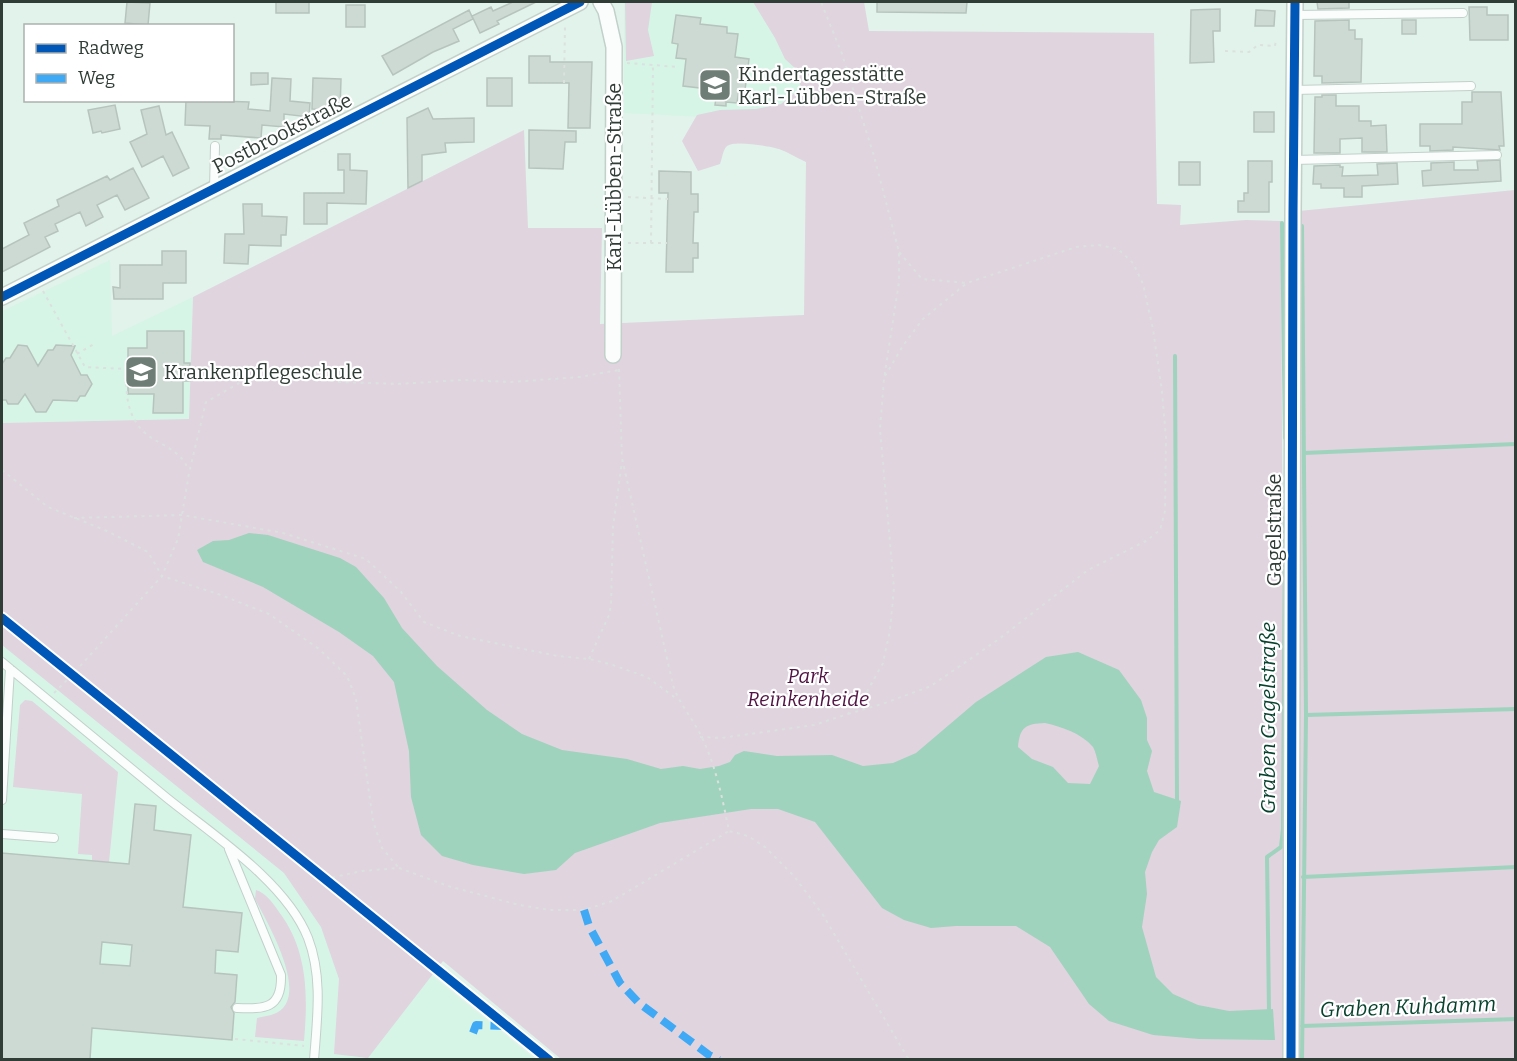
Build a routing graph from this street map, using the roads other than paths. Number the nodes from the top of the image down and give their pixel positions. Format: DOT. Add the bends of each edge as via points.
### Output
graph roads {
  1 [pos="601,2"];
  2 [pos="573,5"];
  3 [pos="1295,8"];
  4 [pos="1462,13"];
  5 [pos="1471,86"];
  6 [pos="1294,90"];
  7 [pos="215,146"];
  8 [pos="1497,154"];
  9 [pos="1293,160"];
  10 [pos="214,189"];
  11 [pos="2,297"];
  12 [pos="613,355"];
  13 [pos="2,662"];
  14 [pos="10,669"];
  15 [pos="2,800"];
  16 [pos="2,834"];
  17 [pos="54,838"];
  18 [pos="228,848"];
  19 [pos="237,1008"];
  20 [pos="314,1059"];
  21 [pos="1291,1059"];
  1 -- 12 [label="street, Karl-Lübben-Straße" via="614,47"];
  2 -- 10 [label="street, Postbrookstraße"];
  3 -- 4 [label="lane"];
  3 -- 6 [label="street, Gagelstraße"];
  5 -- 6 [label="lane"];
  6 -- 9 [label="street, Gagelstraße"];
  7 -- 10 [label="lane"];
  8 -- 9 [label="lane"];
  9 -- 21 [label="street, Gagelstraße"];
  10 -- 11 [label="street, Postbrookstraße"];
  13 -- 14 [label="lane"];
  14 -- 15 [label="lane"];
  14 -- 18 [label="lane"];
  16 -- 17 [label="lane"];
  18 -- 19 [label="lane" via="281,975 281,992 274,1002 260,1009"];
  18 -- 20 [label="lane" via="271,884 291,908 307,937 316,965 319,1001"];
}
